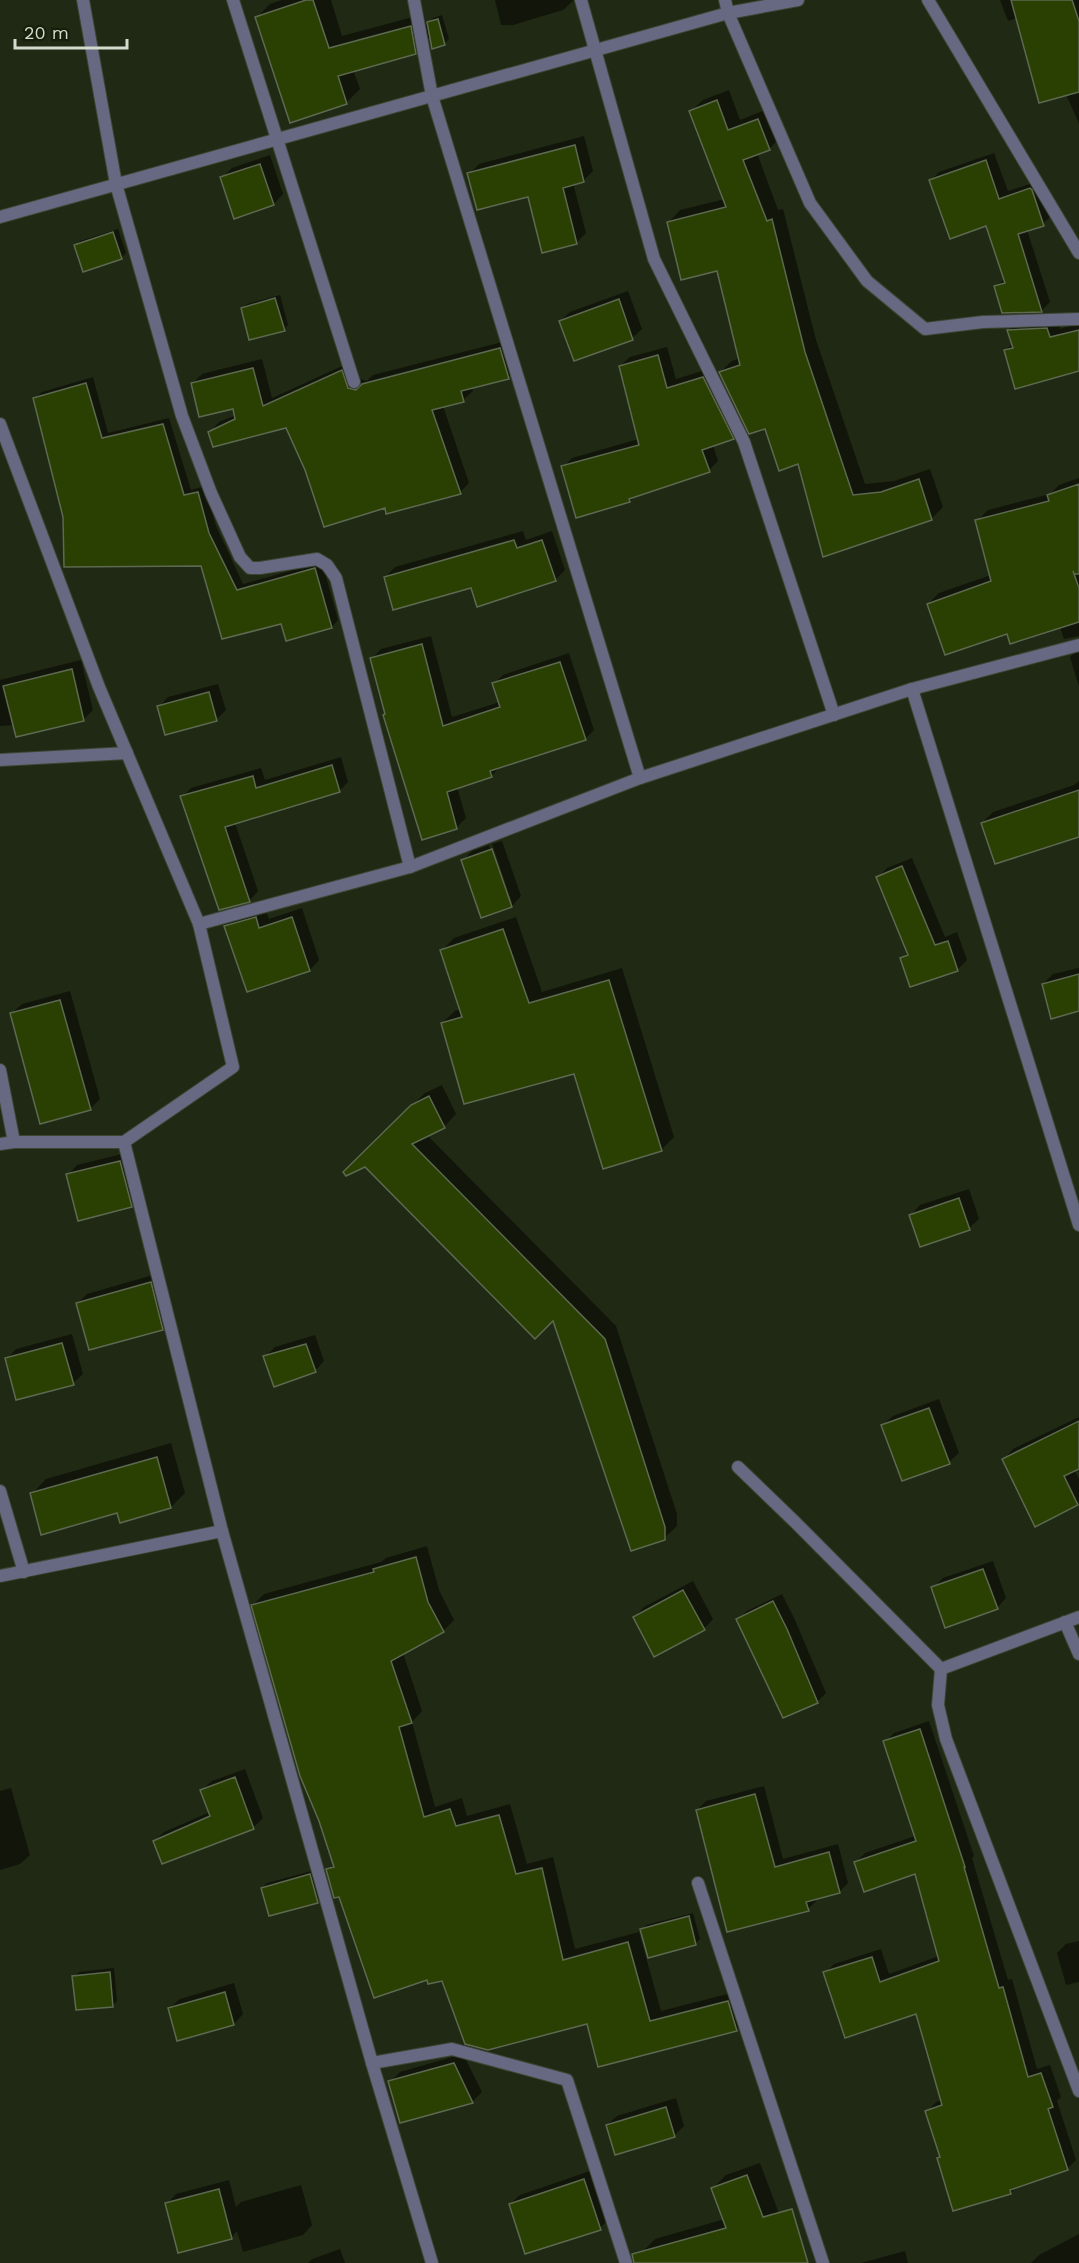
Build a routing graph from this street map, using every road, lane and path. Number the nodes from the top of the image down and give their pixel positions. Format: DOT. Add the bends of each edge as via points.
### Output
graph roads {
  1 [pos="83,0"];
  2 [pos="233,0"];
  3 [pos="414,0"];
  4 [pos="581,0"];
  5 [pos="725,0"];
  6 [pos="798,0"];
  7 [pos="928,0"];
  8 [pos="729,13"];
  9 [pos="596,50"];
  10 [pos="432,96"];
  11 [pos="276,140"];
  12 [pos="116,184"];
  13 [pos="0,217"];
  14 [pos="1079,253"];
  15 [pos="1079,319"];
  16 [pos="354,382"];
  17 [pos="0,424"];
  18 [pos="3,440"];
  19 [pos="1079,645"];
  20 [pos="912,689"];
  21 [pos="834,715"];
  22 [pos="127,753"];
  23 [pos="0,760"];
  24 [pos="640,778"];
  25 [pos="410,867"];
  26 [pos="200,924"];
  27 [pos="0,1070"];
  28 [pos="15,1142"];
  29 [pos="124,1142"];
  30 [pos="0,1144"];
  31 [pos="1079,1225"];
  32 [pos="738,1467"];
  33 [pos="0,1491"];
  34 [pos="222,1531"];
  35 [pos="24,1572"];
  36 [pos="0,1576"];
  37 [pos="1079,1617"];
  38 [pos="1065,1622"];
  39 [pos="1079,1654"];
  40 [pos="941,1669"];
  41 [pos="698,1883"];
  42 [pos="372,2063"];
  43 [pos="1079,2091"];
  44 [pos="432,2263"];
  45 [pos="624,2263"];
  46 [pos="823,2263"];
  1 -- 12 [label="street"];
  2 -- 11 [label="street"];
  3 -- 10 [label="street"];
  4 -- 9 [label="street"];
  5 -- 8 [label="street"];
  6 -- 8 [label="street"];
  7 -- 14 [label="street"];
  8 -- 9 [label="street"];
  8 -- 15 [label="street" via="810,202 867,281 925,329 983,322"];
  9 -- 10 [label="street"];
  9 -- 21 [label="street" via="654,258 744,442"];
  10 -- 11 [label="street"];
  10 -- 24 [label="street"];
  11 -- 12 [label="street"];
  11 -- 16 [label="street"];
  12 -- 13 [label="street"];
  12 -- 25 [label="street" via="182,416 240,557 250,568 317,559 336,578"];
  17 -- 18 [label="street"];
  18 -- 22 [label="street"];
  19 -- 20 [label="street"];
  20 -- 21 [label="street"];
  20 -- 31 [label="street"];
  21 -- 24 [label="street"];
  22 -- 23 [label="street"];
  22 -- 26 [label="street"];
  24 -- 25 [label="street"];
  25 -- 26 [label="street"];
  26 -- 29 [label="street" via="233,1067"];
  27 -- 28 [label="street"];
  28 -- 29 [label="street"];
  28 -- 30 [label="street"];
  29 -- 34 [label="street"];
  32 -- 40 [label="street"];
  33 -- 35 [label="street"];
  34 -- 35 [label="street"];
  34 -- 42 [label="street"];
  35 -- 36 [label="street"];
  37 -- 38 [label="street"];
  38 -- 39 [label="street"];
  38 -- 40 [label="street"];
  40 -- 43 [label="street" via="938,1705 946,1739"];
  41 -- 46 [label="street"];
  42 -- 44 [label="street"];
  42 -- 45 [label="street" via="452,2049 567,2080"];
}
